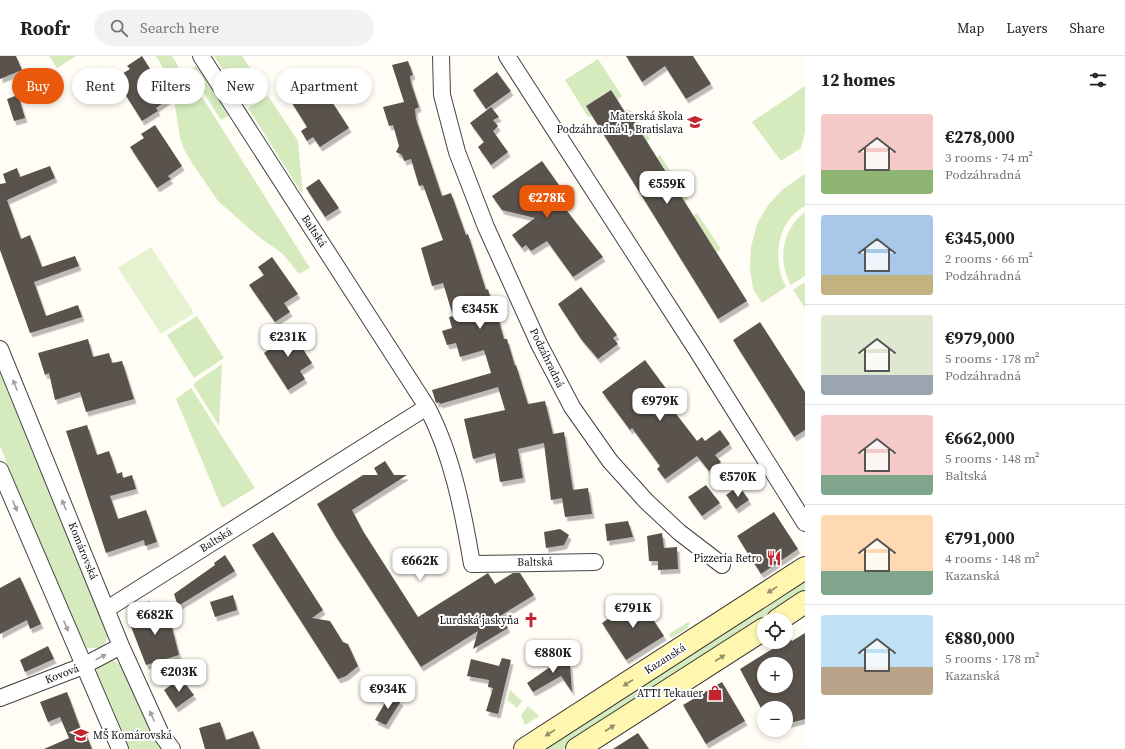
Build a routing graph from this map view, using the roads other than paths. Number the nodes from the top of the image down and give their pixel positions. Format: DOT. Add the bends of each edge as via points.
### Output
graph roads {
  1 [pos="201,56"];
  2 [pos="441,56"];
  3 [pos="507,56"];
  4 [pos="0,349"];
  5 [pos="427,407"];
  6 [pos="0,470"];
  7 [pos="805,523"];
  8 [pos="595,562"];
  9 [pos="722,566"];
  10 [pos="805,568"];
  11 [pos="805,602"];
  12 [pos="107,609"];
  13 [pos="788,613"];
  14 [pos="757,633"];
  15 [pos="121,646"];
  16 [pos="83,666"];
  17 [pos="0,698"];
  18 [pos="120,749"];
  19 [pos="172,749"];
  20 [pos="525,749"];
  21 [pos="577,749"];
  1 -- 5 [label="street, Baltská"];
  2 -- 9 [label="street, Podzáhradná" via="442,95 457,152 486,227 566,395 610,461 626,480 679,532"];
  3 -- 7 [label="street"];
  12 -- 4 [label="street, Komárovská, one-way"];
  5 -- 8 [label="street, Baltská" via="438,428 464,514 472,564"];
  5 -- 12 [label="street, Baltská"];
  6 -- 16 [label="street, one-way"];
  10 -- 20 [label="main road, Kazanská, one-way"];
  11 -- 13 [label="main road"];
  12 -- 15 [label="street, Komárovská"];
  21 -- 14 [label="main road, one-way"];
  16 -- 15 [label="street, Kovová, one-way"];
  19 -- 15 [label="street, Komárovská, one-way" via="161,734"];
  16 -- 17 [label="street, Kovová"];
  16 -- 18 [label="street"];
}
